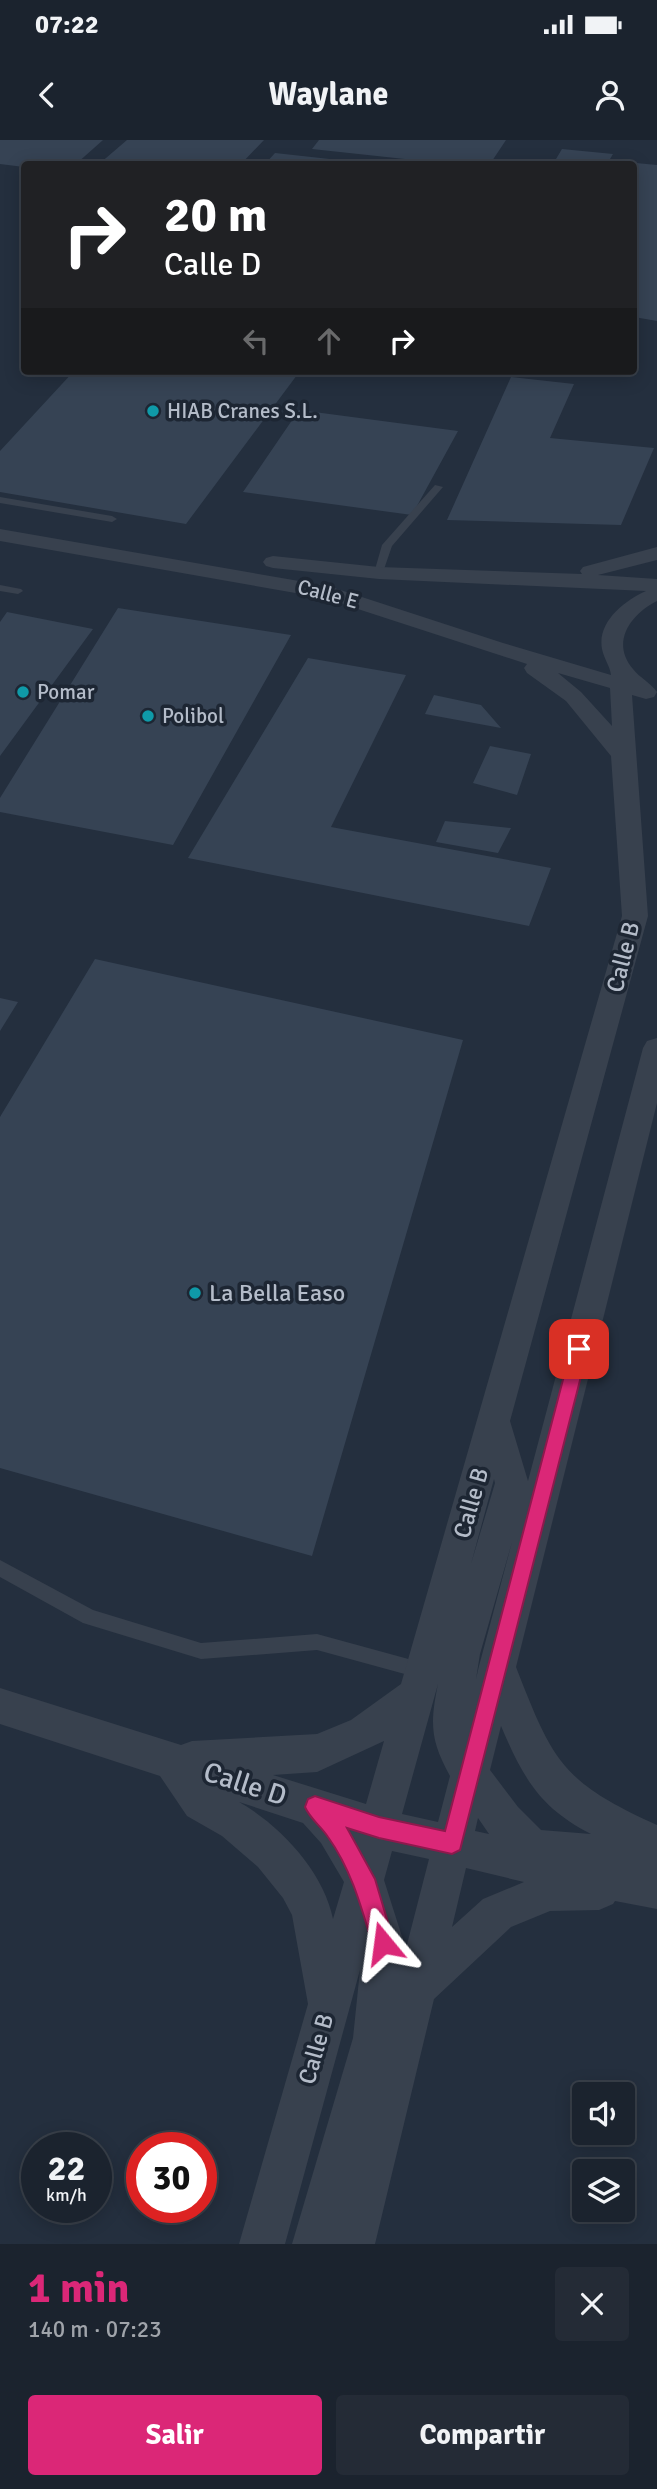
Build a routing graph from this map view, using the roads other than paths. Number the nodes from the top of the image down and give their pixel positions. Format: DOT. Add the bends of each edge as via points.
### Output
graph roads {
  1 [pos="438,486"];
  2 [pos="0,500"];
  3 [pos="0,516"];
  4 [pos="112,520"];
  5 [pos="0,535"];
  6 [pos="214,552"];
  7 [pos="657,553"];
  8 [pos="253,559"];
  9 [pos="379,573"];
  10 [pos="540,578"];
  11 [pos="0,588"];
  12 [pos="655,588"];
  13 [pos="18,592"];
  14 [pos="517,655"];
  15 [pos="621,678"];
  16 [pos="652,695"];
  17 [pos="623,756"];
  18 [pos="657,1048"];
  19 [pos="494,1423"];
  20 [pos="0,1568"];
  21 [pos="497,1666"];
  22 [pos="419,1683"];
  23 [pos="0,1706"];
  24 [pos="172,1761"];
  25 [pos="470,1774"];
  26 [pos="315,1807"];
  27 [pos="379,1828"];
  28 [pos="452,1843"];
  29 [pos="657,1845"];
  30 [pos="540,1857"];
  31 [pos="655,1878"];
  32 [pos="364,1879"];
  33 [pos="416,1988"];
  34 [pos="328,2007"];
  35 [pos="262,2244"];
  36 [pos="316,2244"];
  37 [pos="352,2244"];
  1 -- 9 [label="lane" via="387,545"];
  2 -- 4 [label="lane"];
  3 -- 6 [label="street"];
  5 -- 14 [label="street, Calle E" via="313,589"];
  7 -- 10 [label="street, Calle E" via="610,568"];
  8 -- 9 [label="street, Calle E"];
  9 -- 10 [label="street, Calle E"];
  10 -- 12 [label="street, Calle E"];
  11 -- 13 [label="lane"];
  12 -- 15 [label="street, Calle B" via="624,613 613,631 612,651"];
  14 -- 15 [label="street, Calle E"];
  14 -- 17 [label="street" via="585,706"];
  15 -- 16 [label="street, Calle E"];
  15 -- 17 [label="street, Calle B"];
  17 -- 19 [label="street, Calle B" via="635,916"];
  18 -- 21 [label="street"];
  19 -- 22 [label="street, Calle B"];
  19 -- 25 [label="street" via="512,1483 463,1654 450,1719 456,1749"];
  20 -- 22 [label="lane" via="89,1617 201,1651 317,1642"];
  21 -- 25 [label="street"];
  21 -- 29 [label="street" via="525,1736 554,1785 600,1819"];
  22 -- 24 [label="street" via="364,1733 317,1753"];
  22 -- 27 [label="street, Calle B"];
  23 -- 24 [label="street, Calle D"];
  24 -- 26 [label="street, Calle D"];
  24 -- 34 [label="street" via="201,1802 245,1830 298,1884 310,1910"];
  25 -- 28 [label="street"];
  25 -- 30 [label="street" via="504,1821"];
  26 -- 27 [label="street, Calle D"];
  26 -- 32 [label="street" via="335,1829"];
  27 -- 28 [label="street, Calle D"];
  27 -- 32 [label="street, Calle B"];
  28 -- 30 [label="street, Calle D"];
  28 -- 33 [label="street"];
  30 -- 31 [label="street, Calle D"];
  31 -- 33 [label="street" via="550,1891 497,1913"];
  32 -- 34 [label="street, Calle B"];
  32 -- 36 [label="street" via="383,1943 373,2038"];
  33 -- 37 [label="street"];
  34 -- 35 [label="street, Calle B"];
}
